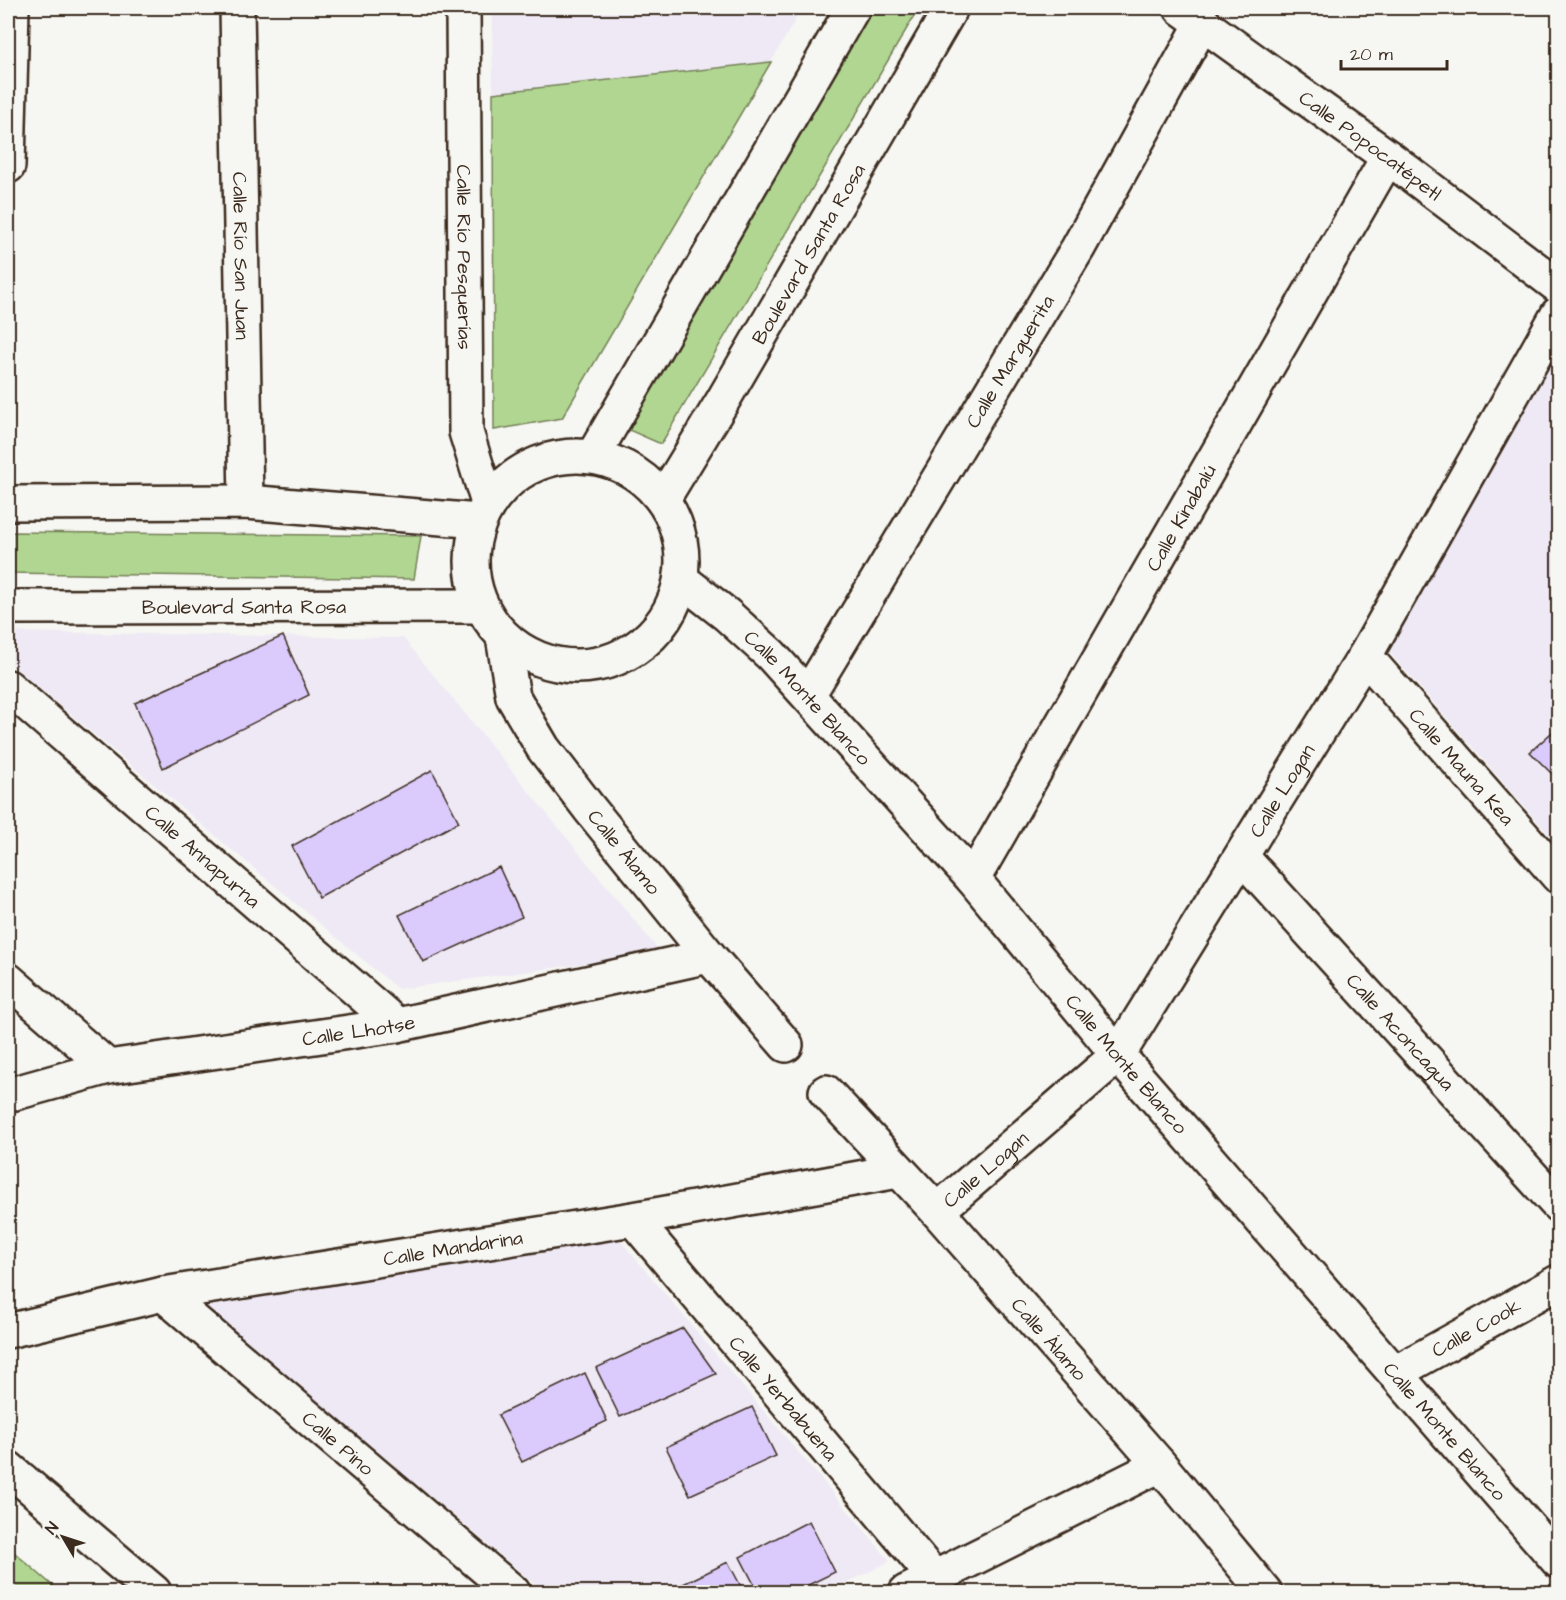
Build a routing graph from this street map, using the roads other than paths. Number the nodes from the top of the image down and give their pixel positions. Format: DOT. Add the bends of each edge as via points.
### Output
graph roads {
  1 [pos="12,8"];
  2 [pos="237,8"];
  3 [pos="463,8"];
  4 [pos="853,8"];
  5 [pos="951,8"];
  6 [pos="1192,15"];
  7 [pos="1388,157"];
  8 [pos="8,166"];
  9 [pos="1558,286"];
  10 [pos="1558,314"];
  11 [pos="593,456"];
  12 [pos="663,499"];
  13 [pos="246,502"];
  14 [pos="8,503"];
  15 [pos="483,512"];
  16 [pos="681,579"];
  17 [pos="481,606"];
  18 [pos="8,607"];
  19 [pos="503,637"];
  20 [pos="1365,656"];
  21 [pos="8,687"];
  22 [pos="808,695"];
  23 [pos="1242,857"];
  24 [pos="1558,876"];
  25 [pos="973,879"];
  26 [pos="710,956"];
  27 [pos="8,980"];
  28 [pos="397,1025"];
  29 [pos="786,1045"];
  30 [pos="1118,1055"];
  31 [pos="108,1067"];
  32 [pos="826,1092"];
  33 [pos="8,1095"];
  34 [pos="898,1171"];
  35 [pos="1558,1205"];
  36 [pos="937,1211"];
  37 [pos="633,1219"];
  38 [pos="1558,1282"];
  39 [pos="163,1294"];
  40 [pos="8,1331"];
  41 [pos="1395,1372"];
  42 [pos="1160,1465"];
  43 [pos="8,1468"];
  44 [pos="1553,1546"];
  45 [pos="935,1578"];
  46 [pos="154,1593"];
  47 [pos="513,1593"];
  48 [pos="906,1593"];
  49 [pos="1265,1593"];
  1 -- 8 [label="street"];
  2 -- 13 [label="street, Calle Río San Juan"];
  3 -- 15 [label="street, Calle Río Pesquerías" via="466,432"];
  4 -- 11 [label="street"];
  5 -- 12 [label="street, Boulevard Santa Rosa"];
  6 -- 7 [label="street, Calle Popocatépetl"];
  6 -- 22 [label="street, Calle Marguerita" via="1078,248"];
  7 -- 9 [label="street, Calle Popocatépetl"];
  7 -- 25 [label="street, Calle Kinabalú"];
  10 -- 20 [label="street, Calle Logan"];
  11 -- 12 [label="street" via="632,470"];
  11 -- 15 [label="street" via="553,458 516,474"];
  12 -- 16 [label="street" via="680,537"];
  13 -- 14 [label="street"];
  13 -- 15 [label="street"];
  15 -- 17 [label="street" via="471,563"];
  16 -- 19 [label="street" via="672,606 656,630 635,649 609,662 581,667 553,664 526,654"];
  16 -- 22 [label="street, Calle Monte Blanco" via="771,655"];
  17 -- 18 [label="street, Boulevard Santa Rosa"];
  17 -- 19 [label="street"];
  19 -- 26 [label="street, Calle Álamo" via="513,697 543,748"];
  20 -- 23 [label="street, Calle Logan"];
  20 -- 24 [label="street, Calle Mauna Kea"];
  21 -- 28 [label="street, Calle Annapurna"];
  22 -- 25 [label="street, Calle Monte Blanco"];
  23 -- 30 [label="street, Calle Logan"];
  23 -- 35 [label="street, Calle Aconcagua"];
  25 -- 30 [label="street, Calle Monte Blanco"];
  26 -- 28 [label="street, Calle Lhotse"];
  26 -- 29 [label="street, Calle Álamo"];
  27 -- 31 [label="street"];
  28 -- 31 [label="street, Calle Lhotse"];
  30 -- 36 [label="street, Calle Logan"];
  30 -- 41 [label="street, Calle Monte Blanco"];
  31 -- 33 [label="street, Calle Lhotse"];
  32 -- 34 [label="street, Calle Álamo"];
  34 -- 36 [label="street, Calle Álamo"];
  34 -- 37 [label="street, Calle Mandarina"];
  36 -- 42 [label="street, Calle Álamo"];
  37 -- 39 [label="street, Calle Mandarina"];
  37 -- 45 [label="street, Calle Yerbabuena"];
  38 -- 41 [label="street, Calle Cook"];
  39 -- 40 [label="street, Calle Mandarina"];
  39 -- 47 [label="street, Calle Pino"];
  41 -- 44 [label="street, Calle Monte Blanco"];
  42 -- 45 [label="street"];
  42 -- 49 [label="street, Calle Álamo"];
  43 -- 46 [label="street"];
  45 -- 48 [label="street"];
}
